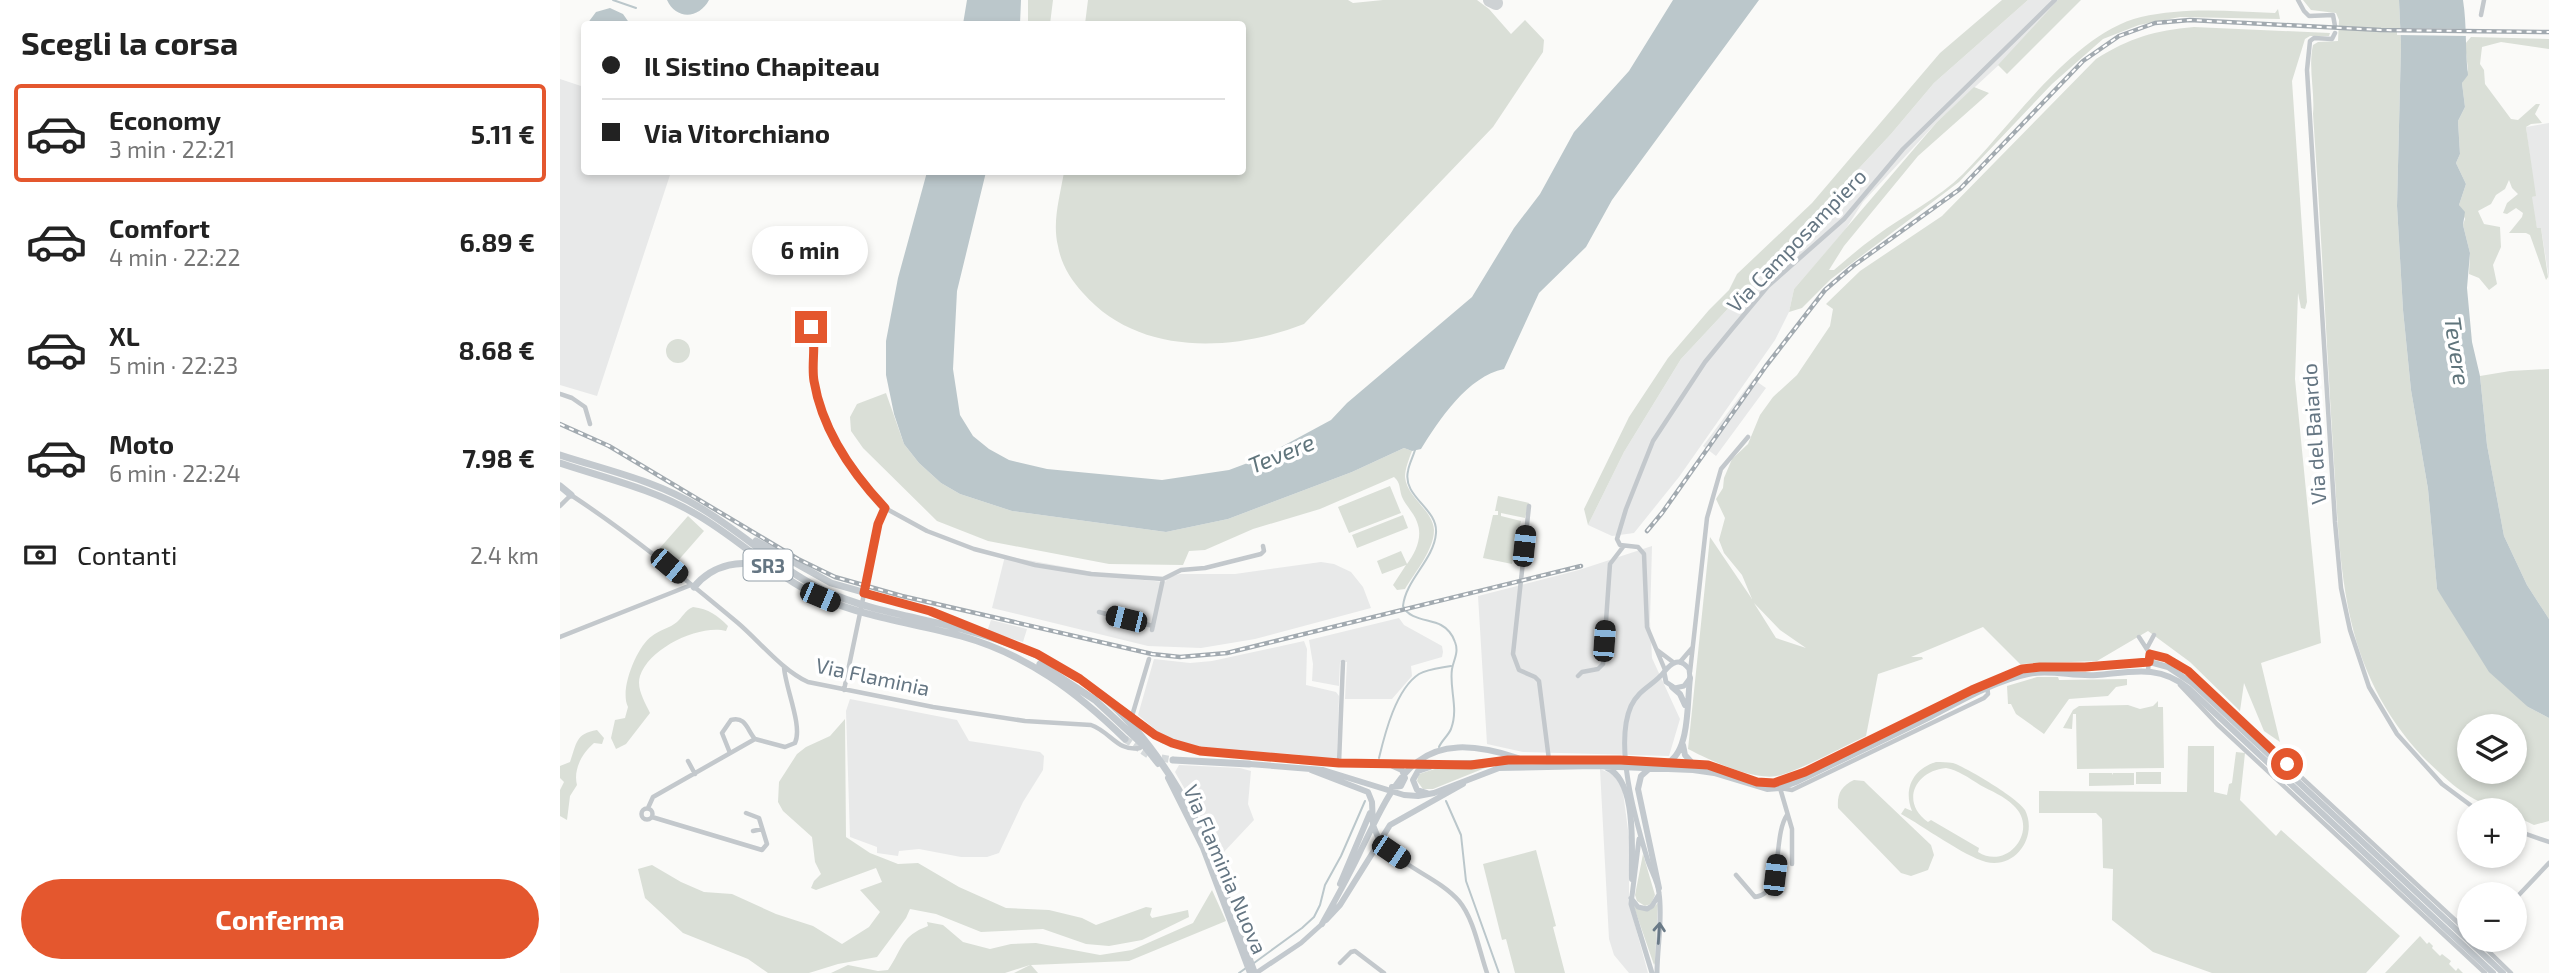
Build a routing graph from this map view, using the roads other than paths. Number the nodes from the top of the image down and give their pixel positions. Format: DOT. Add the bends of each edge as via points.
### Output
graph roads {
  1 [pos="2056,0"];
  2 [pos="2298,0"];
  3 [pos="2484,0"];
  4 [pos="2480,15"];
  5 [pos="2335,26"];
  6 [pos="2335,33"];
  7 [pos="822,310"];
  8 [pos="804,322"];
  9 [pos="813,332"];
  10 [pos="560,394"];
  11 [pos="590,424"];
  12 [pos="1748,437"];
  13 [pos="560,455"];
  14 [pos="560,463"];
  15 [pos="560,486"];
  16 [pos="570,495"];
  17 [pos="560,506"];
  18 [pos="1529,506"];
  19 [pos="885,508"];
  20 [pos="724,523"];
  21 [pos="1263,546"];
  22 [pos="1624,547"];
  23 [pos="1163,579"];
  24 [pos="793,582"];
  25 [pos="693,586"];
  26 [pos="864,593"];
  27 [pos="1099,612"];
  28 [pos="984,635"];
  29 [pos="2154,635"];
  30 [pos="560,637"];
  31 [pos="1696,637"];
  32 [pos="2139,638"];
  33 [pos="970,639"];
  34 [pos="1654,647"];
  35 [pos="2147,648"];
  36 [pos="2150,658"];
  37 [pos="1149,659"];
  38 [pos="1677,662"];
  39 [pos="1343,663"];
  40 [pos="783,666"];
  41 [pos="2148,670"];
  42 [pos="1665,671"];
  43 [pos="1578,676"];
  44 [pos="1690,676"];
  45 [pos="2172,677"];
  46 [pos="1649,684"];
  47 [pos="1671,686"];
  48 [pos="1987,686"];
  49 [pos="844,690"];
  50 [pos="1109,701"];
  51 [pos="1686,710"];
  52 [pos="1132,716"];
  53 [pos="2253,731"];
  54 [pos="755,739"];
  55 [pos="1125,740"];
  56 [pos="2252,740"];
  57 [pos="1683,742"];
  58 [pos="1141,747"];
  59 [pos="1200,751"];
  60 [pos="730,753"];
  61 [pos="1173,760"];
  62 [pos="1549,760"];
  63 [pos="688,761"];
  64 [pos="1526,761"];
  65 [pos="1339,763"];
  66 [pos="1668,763"];
  67 [pos="1249,764"];
  68 [pos="1388,764"];
  69 [pos="1693,764"];
  70 [pos="1438,765"];
  71 [pos="1299,766"];
  72 [pos="1598,766"];
  73 [pos="1650,768"];
  74 [pos="695,774"];
  75 [pos="1469,779"];
  76 [pos="2301,781"];
  77 [pos="1379,786"];
  78 [pos="1780,788"];
  79 [pos="1434,793"];
  80 [pos="2462,798"];
  81 [pos="2310,802"];
  82 [pos="2301,803"];
  83 [pos="648,808"];
  84 [pos="1371,811"];
  85 [pos="746,813"];
  86 [pos="1787,814"];
  87 [pos="652,817"];
  88 [pos="1195,819"];
  89 [pos="1638,825"];
  90 [pos="762,829"];
  91 [pos="753,831"];
  92 [pos="2527,835"];
  93 [pos="1379,840"];
  94 [pos="2549,842"];
  95 [pos="2549,863"];
  96 [pos="1791,864"];
  97 [pos="1736,875"];
  98 [pos="2384,876"];
  99 [pos="1633,879"];
  100 [pos="2527,886"];
  101 [pos="1659,891"];
  102 [pos="1631,897"];
  103 [pos="1332,905"];
  104 [pos="2434,905"];
  105 [pos="1322,923"];
  106 [pos="2457,923"];
  107 [pos="2457,929"];
  108 [pos="2480,952"];
  109 [pos="2490,952"];
  110 [pos="1246,953"];
  111 [pos="1340,963"];
  112 [pos="2474,963"];
  113 [pos="2483,963"];
  114 [pos="1254,973"];
  115 [pos="1384,973"];
  116 [pos="1487,973"];
  117 [pos="1654,973"];
  118 [pos="2485,973"];
  119 [pos="2493,973"];
  120 [pos="2503,973"];
  121 [pos="2511,973"];
  1 -- 22 [label="street, Via Camposampiero" via="1903,149 1844,219 1769,286 1705,362 1648,451 1618,534"];
  2 -- 5 [label="street" via="2309,16 2333,15"];
  3 -- 4 [label="street"];
  6 -- 80 [label="street, Via del Baiardo" via="2332,39 2310,41 2307,70 2343,598 2358,659 2377,704 2430,772"];
  7 -- 9 [label="street"];
  8 -- 9 [label="street"];
  9 -- 19 [label="street" via="814,379 826,422 846,458"];
  10 -- 11 [label="street" via="586,407"];
  12 -- 31 [label="street" via="1721,469 1712,497"];
  13 -- 20 [label="highway, SR3" via="654,485"];
  14 -- 24 [label="highway, SR3" via="688,509"];
  15 -- 16 [label="highway"];
  16 -- 17 [label="street"];
  16 -- 25 [label="street, Via Flaminia" via="626,532"];
  18 -- 62 [label="street" via="1513,654 1519,670 1539,681"];
  19 -- 23 [label="street" via="936,535 1010,559 1074,572"];
  19 -- 26 [label="street"];
  20 -- 26 [label="highway" via="826,581"];
  20 -- 28 [label="highway, SR3" via="786,569 838,596"];
  21 -- 23 [label="street" via="1261,554 1181,570"];
  22 -- 34 [label="street" via="1639,548 1645,555 1645,617"];
  22 -- 43 [label="street" via="1610,564 1603,664"];
  23 -- 27 [label="street" via="1152,628"];
  24 -- 25 [label="highway" via="741,562 711,573"];
  24 -- 33 [label="highway, SR3" via="859,612"];
  25 -- 30 [label="street"];
  25 -- 40 [label="street, Via Flaminia"];
  26 -- 28 [label="highway" via="930,611"];
  26 -- 49 [label="street"];
  28 -- 50 [label="highway, SR3" via="1046,659"];
  29 -- 35 [label="street"];
  31 -- 38 [label="street" via="1689,653"];
  31 -- 44 [label="street"];
  32 -- 35 [label="street"];
  33 -- 55 [label="highway" via="1045,673 1084,700"];
  33 -- 58 [label="highway, SR3" via="1004,648 1055,672 1095,699"];
  34 -- 38 [label="street"];
  34 -- 42 [label="street"];
  35 -- 36 [label="street"];
  36 -- 41 [label="street"];
  36 -- 48 [label="main road" via="2085,667 2032,667"];
  36 -- 53 [label="street" via="2166,658 2183,668"];
  36 -- 56 [label="main road" via="2184,677"];
  37 -- 52 [label="street"];
  38 -- 42 [label="street"];
  38 -- 44 [label="street" via="1687,666"];
  39 -- 65 [label="street"];
  40 -- 49 [label="street, Via Flaminia" via="808,681"];
  40 -- 54 [label="street" via="797,739 785,747"];
  41 -- 45 [label="main road"];
  41 -- 48 [label="main road" via="2031,673"];
  42 -- 46 [label="street"];
  42 -- 47 [label="street"];
  44 -- 47 [label="street" via="1684,686"];
  44 -- 51 [label="main road"];
  45 -- 81 [label="main road"];
  45 -- 82 [label="street"];
  46 -- 47 [label="street"];
  46 -- 89 [label="street" via="1634,701 1625,725"];
  47 -- 51 [label="main road" via="1682,696"];
  48 -- 69 [label="main road" via="1778,782 1762,783"];
  48 -- 78 [label="main road" via="1889,740"];
  49 -- 58 [label="street, Via Flaminia" via="1025,720 1091,725 1124,749"];
  50 -- 52 [label="highway"];
  50 -- 88 [label="highway, SR3" via="1154,749"];
  51 -- 57 [label="main road"];
  52 -- 59 [label="highway" via="1163,740"];
  53 -- 56 [label="street"];
  53 -- 76 [label="street"];
  54 -- 60 [label="street"];
  54 -- 60 [label="street" via="745,722 731,720 722,733"];
  56 -- 76 [label="main road"];
  57 -- 66 [label="main road" via="1678,756"];
  57 -- 69 [label="main road" via="1685,755"];
  58 -- 110 [label="main road, Via Flaminia Nuova / SR3" via="1167,776 1193,825"];
  59 -- 65 [label="main road"];
  60 -- 74 [label="street"];
  61 -- 67 [label="highway"];
  62 -- 64 [label="main road"];
  62 -- 66 [label="main road"];
  63 -- 74 [label="street"];
  64 -- 70 [label="main road"];
  64 -- 103 [label="main road" via="1497,751 1456,747 1412,765 1390,792"];
  65 -- 68 [label="main road"];
  66 -- 69 [label="main road"];
  67 -- 71 [label="main road"];
  68 -- 70 [label="main road"];
  68 -- 77 [label="main road" via="1402,770 1404,783 1397,788"];
  70 -- 79 [label="main road" via="1420,770 1413,778 1418,791"];
  71 -- 77 [label="main road"];
  71 -- 84 [label="main road" via="1364,789 1372,800"];
  72 -- 73 [label="main road"];
  72 -- 75 [label="main road" via="1499,768"];
  72 -- 99 [label="main road" via="1613,771 1624,786 1633,834"];
  73 -- 78 [label="main road" via="1703,771 1756,787"];
  73 -- 101 [label="main road" via="1641,776 1638,789"];
  74 -- 83 [label="street" via="653,797"];
  75 -- 79 [label="main road"];
  75 -- 93 [label="main road" via="1395,820"];
  76 -- 104 [label="main road"];
  77 -- 79 [label="main road" via="1408,795"];
  78 -- 86 [label="street"];
  81 -- 82 [label="street"];
  81 -- 98 [label="main road"];
  82 -- 98 [label="street"];
  83 -- 87 [label="street"];
  83 -- 87 [label="street" via="643,816"];
  84 -- 93 [label="main road"];
  84 -- 103 [label="main road"];
  85 -- 90 [label="street" via="759,818"];
  86 -- 96 [label="street"];
  86 -- 97 [label="street" via="1781,824 1775,875 1767,892 1752,896"];
  87 -- 90 [label="street" via="762,850 767,844"];
  88 -- 110 [label="main road, Via Flaminia Nuova / SR3"];
  89 -- 99 [label="street" via="1639,853"];
  89 -- 101 [label="street"];
  90 -- 91 [label="street"];
  92 -- 94 [label="street"];
  93 -- 105 [label="main road" via="1340,905"];
  93 -- 116 [label="street" via="1458,900"];
  95 -- 100 [label="street"];
  98 -- 112 [label="street"];
  98 -- 113 [label="main road"];
  99 -- 102 [label="street"];
  101 -- 102 [label="street" via="1654,905 1647,909 1638,907"];
  117 -- 101 [label="street, one-way"];
  102 -- 117 [label="street" via="1634,920"];
  103 -- 105 [label="main road"];
  104 -- 106 [label="street"];
  104 -- 107 [label="main road"];
  105 -- 114 [label="street" via="1301,943"];
  108 -- 120 [label="main road"];
  109 -- 121 [label="street"];
  110 -- 114 [label="main road, Via Flaminia Nuova / SR3"];
  111 -- 115 [label="street" via="1355,951"];
  112 -- 113 [label="street"];
  112 -- 118 [label="street"];
  113 -- 119 [label="main road"];
}
